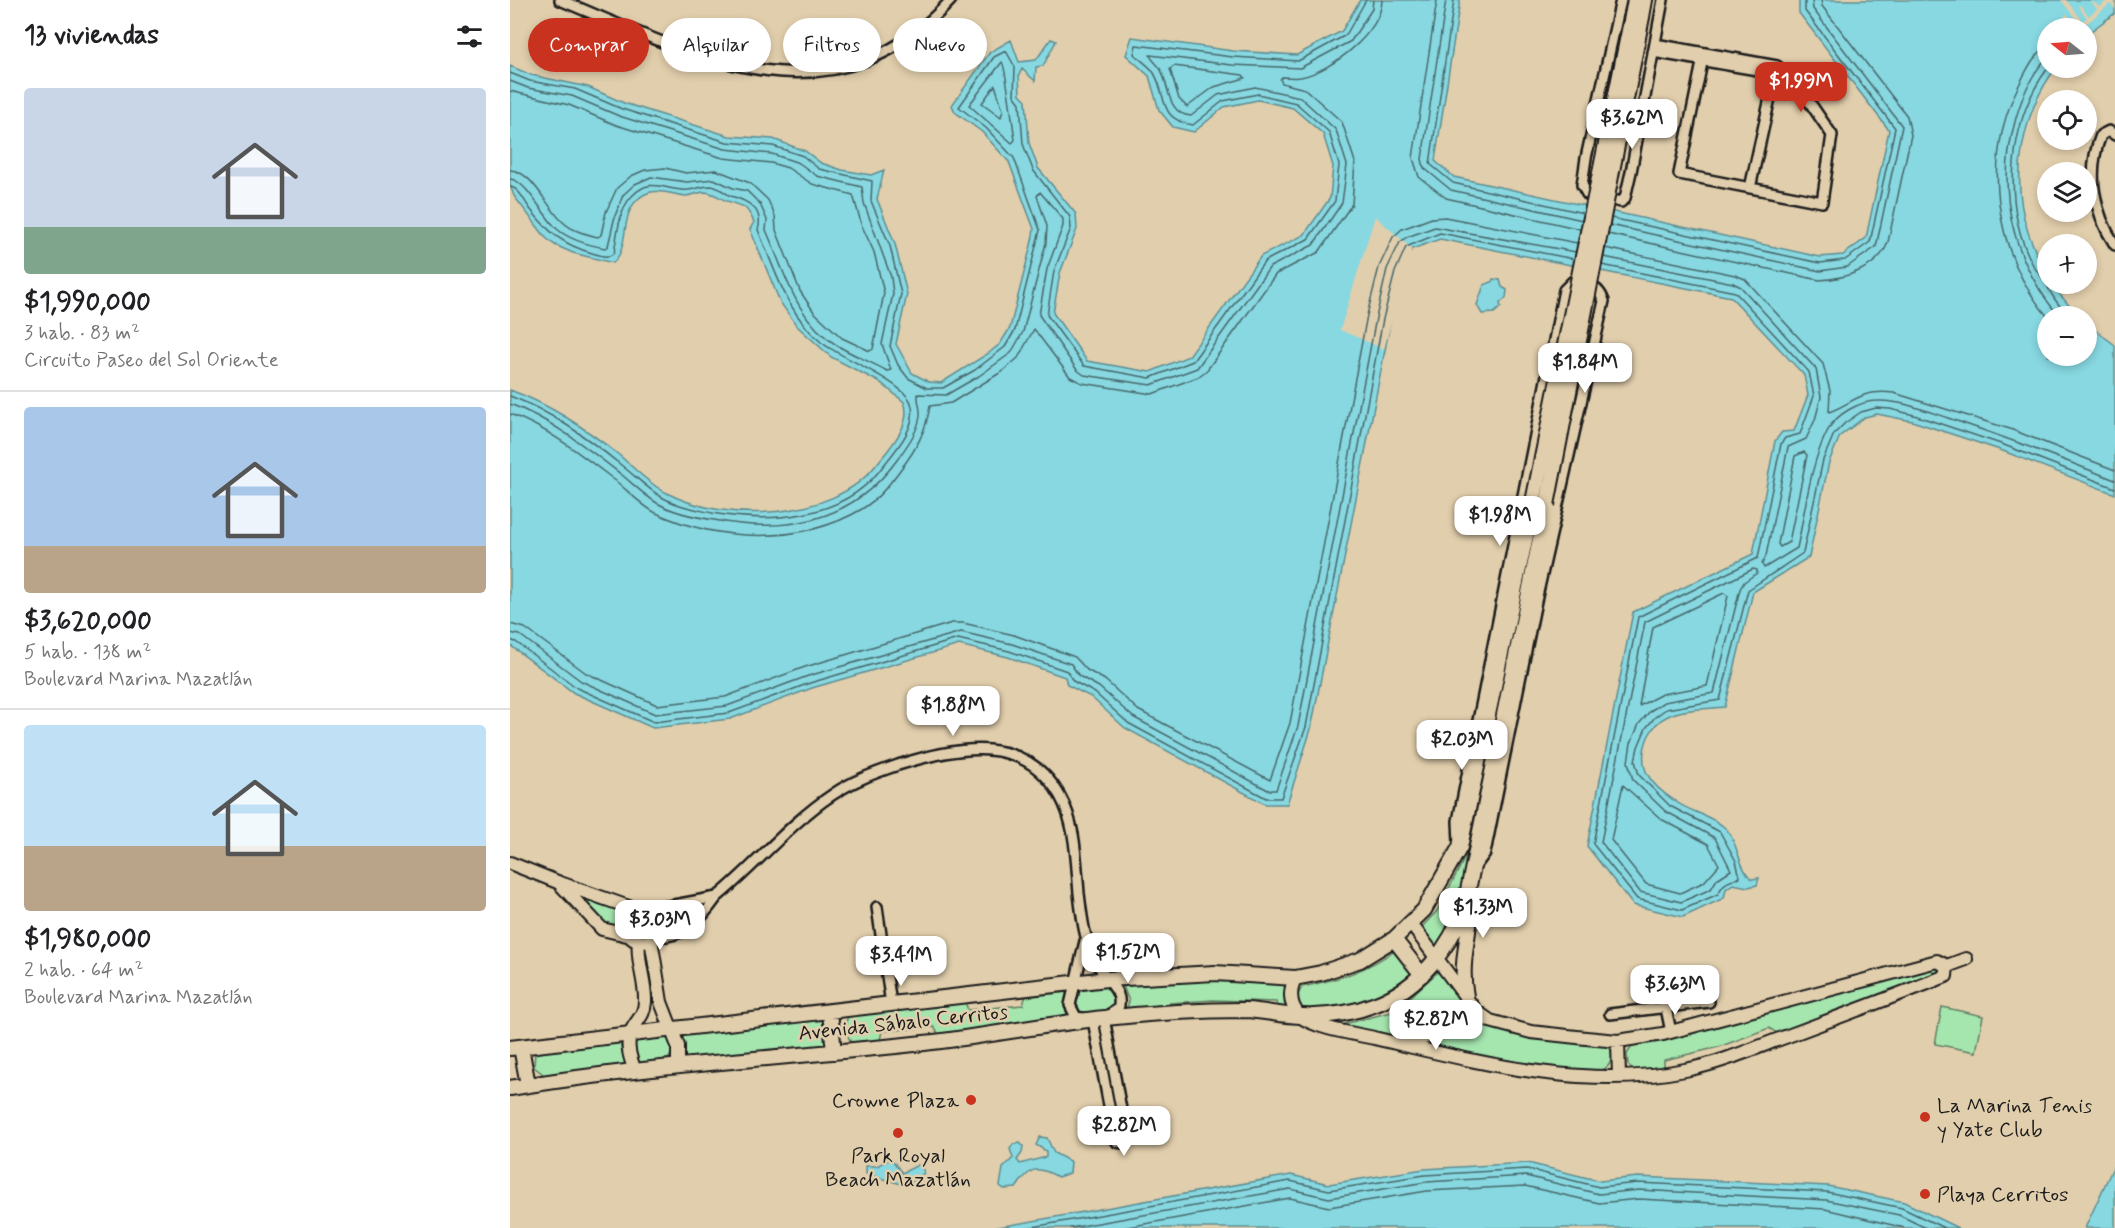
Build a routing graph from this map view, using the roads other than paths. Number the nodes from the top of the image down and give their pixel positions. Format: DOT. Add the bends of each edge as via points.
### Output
graph roads {
  1 [pos="560,0"];
  2 [pos="951,0"];
  3 [pos="1621,0"];
  4 [pos="1635,0"];
  5 [pos="1645,0"];
  6 [pos="1663,0"];
  7 [pos="1637,16"];
  8 [pos="1654,48"];
  9 [pos="1703,57"];
  10 [pos="1776,70"];
  11 [pos="2115,135"];
  12 [pos="1750,188"];
  13 [pos="2115,245"];
  14 [pos="1540,503"];
  15 [pos="1506,612"];
  16 [pos="1529,615"];
  17 [pos="510,863"];
  18 [pos="560,884"];
  19 [pos="1470,886"];
  20 [pos="717,897"];
  21 [pos="877,907"];
  22 [pos="645,912"];
  23 [pos="1412,924"];
  24 [pos="644,938"];
  25 [pos="1394,939"];
  26 [pos="1085,941"];
  27 [pos="1438,957"];
  28 [pos="1966,959"];
  29 [pos="1947,966"];
  30 [pos="1422,975"];
  31 [pos="1295,978"];
  32 [pos="1107,979"];
  33 [pos="1073,985"];
  34 [pos="1468,1000"];
  35 [pos="1709,1002"];
  36 [pos="891,1004"];
  37 [pos="1666,1008"];
  38 [pos="830,1012"];
  39 [pos="1610,1014"];
  40 [pos="1301,1016"];
  41 [pos="1099,1019"];
  42 [pos="672,1030"];
  43 [pos="630,1032"];
  44 [pos="1671,1032"];
  45 [pos="1377,1039"];
  46 [pos="1617,1041"];
  47 [pos="515,1047"];
  48 [pos="834,1052"];
  49 [pos="678,1067"];
  50 [pos="635,1071"];
  51 [pos="1619,1077"];
  52 [pos="528,1085"];
  53 [pos="510,1088"];
  1 -- 2 [label="street" via="715,61 781,74 866,61 912,36"];
  3 -- 8 [label="street" via="1586,158 1582,185 1587,194 1621,202 1625,198"];
  4 -- 7 [label="main road"];
  5 -- 7 [label="main road"];
  6 -- 8 [label="street"];
  7 -- 14 [label="main road, Avenida Sábalo Cerritos, bridge"];
  8 -- 9 [label="street"];
  9 -- 10 [label="street"];
  9 -- 12 [label="street" via="1679,174"];
  10 -- 12 [label="street"];
  10 -- 12 [label="street" via="1792,78 1832,135 1822,202"];
  11 -- 13 [label="street" via="2105,132 2098,142 2093,177 2100,218"];
  14 -- 15 [label="main road, Avenida Sábalo Cerritos"];
  14 -- 16 [label="main road, Avenida Sábalo Cerritos"];
  15 -- 16 [label="street" via="1564,290 1576,281 1596,288 1604,301"];
  15 -- 23 [label="main road, Avenida Sábalo Cerritos" via="1460,847 1436,893"];
  16 -- 19 [label="main road, Avenida Sábalo Cerritos"];
  17 -- 18 [label="street"];
  18 -- 22 [label="street"];
  18 -- 24 [label="street" via="602,929"];
  19 -- 27 [label="main road, Avenida Sábalo Cerritos" via="1462,915"];
  19 -- 34 [label="main road" via="1463,979"];
  20 -- 22 [label="street"];
  20 -- 24 [label="street" via="685,932 672,937"];
  20 -- 26 [label="street" via="814,808 852,783 930,755 984,748 1009,753 1028,763 1047,778 1062,800 1072,835"];
  21 -- 36 [label="street"];
  22 -- 24 [label="street" via="657,924"];
  22 -- 24 [label="street" via="628,922"];
  23 -- 25 [label="main road, Avenida Sábalo Cerritos"];
  23 -- 27 [label="street, Avenida Sábalo Cerritos"];
  24 -- 42 [label="street"];
  24 -- 43 [label="street" via="645,1000 641,1020"];
  25 -- 30 [label="main road"];
  25 -- 31 [label="main road, Avenida Sábalo Cerritos" via="1360,960"];
  26 -- 32 [label="street"];
  26 -- 33 [label="street"];
  27 -- 30 [label="main road, Avenida Sábalo Cerritos"];
  27 -- 34 [label="street, Avenida Sábalo Cerritos"];
  28 -- 29 [label="street, Avenida Sábalo Cerritos"];
  29 -- 44 [label="street, Avenida Sábalo Cerritos" via="1937,961"];
  29 -- 51 [label="street, Avenida Sábalo Cerritos" via="1946,976 1741,1053 1687,1070"];
  30 -- 40 [label="main road, Avenida Sábalo Cerritos" via="1398,994 1376,1004 1338,1014"];
  31 -- 32 [label="main road, Avenida Sábalo Cerritos" via="1215,973"];
  31 -- 40 [label="street" via="1290,996"];
  32 -- 33 [label="main road, Avenida Sábalo Cerritos"];
  32 -- 41 [label="street" via="1118,993 1120,1003 1116,1012"];
  33 -- 36 [label="main road, Avenida Sábalo Cerritos"];
  33 -- 41 [label="street" via="1073,1014"];
  34 -- 45 [label="street" via="1449,1025 1427,1039"];
  34 -- 46 [label="street, Avenida Sábalo Cerritos" via="1483,1017 1499,1024 1551,1035"];
  35 -- 37 [label="street"];
  36 -- 38 [label="main road, Avenida Sábalo Cerritos"];
  37 -- 39 [label="street"];
  37 -- 44 [label="street"];
  38 -- 42 [label="main road, Avenida Sábalo Cerritos"];
  38 -- 48 [label="main road"];
  40 -- 41 [label="main road, Avenida Sábalo Cerritos" via="1250,1010"];
  40 -- 45 [label="street, Avenida Sábalo Cerritos"];
  41 -- 41 [label="street" via="1114,1138 1123,1143 1126,1136"];
  41 -- 48 [label="main road, Avenida Sábalo Cerritos"];
  42 -- 43 [label="main road, Avenida Sábalo Cerritos"];
  42 -- 49 [label="street" via="678,1046"];
  43 -- 47 [label="main road, Avenida Sábalo Cerritos"];
  43 -- 50 [label="street" via="629,1052"];
  44 -- 46 [label="street, Avenida Sábalo Cerritos"];
  45 -- 51 [label="street, Avenida Sábalo Cerritos" via="1534,1071"];
  46 -- 51 [label="street"];
  47 -- 52 [label="main road"];
  48 -- 49 [label="main road, Avenida Sábalo Cerritos"];
  49 -- 50 [label="main road, Avenida Sábalo Cerritos"];
  50 -- 52 [label="main road, Avenida Sábalo Cerritos"];
  52 -- 53 [label="main road, Avenida Sábalo Cerritos"];
}
